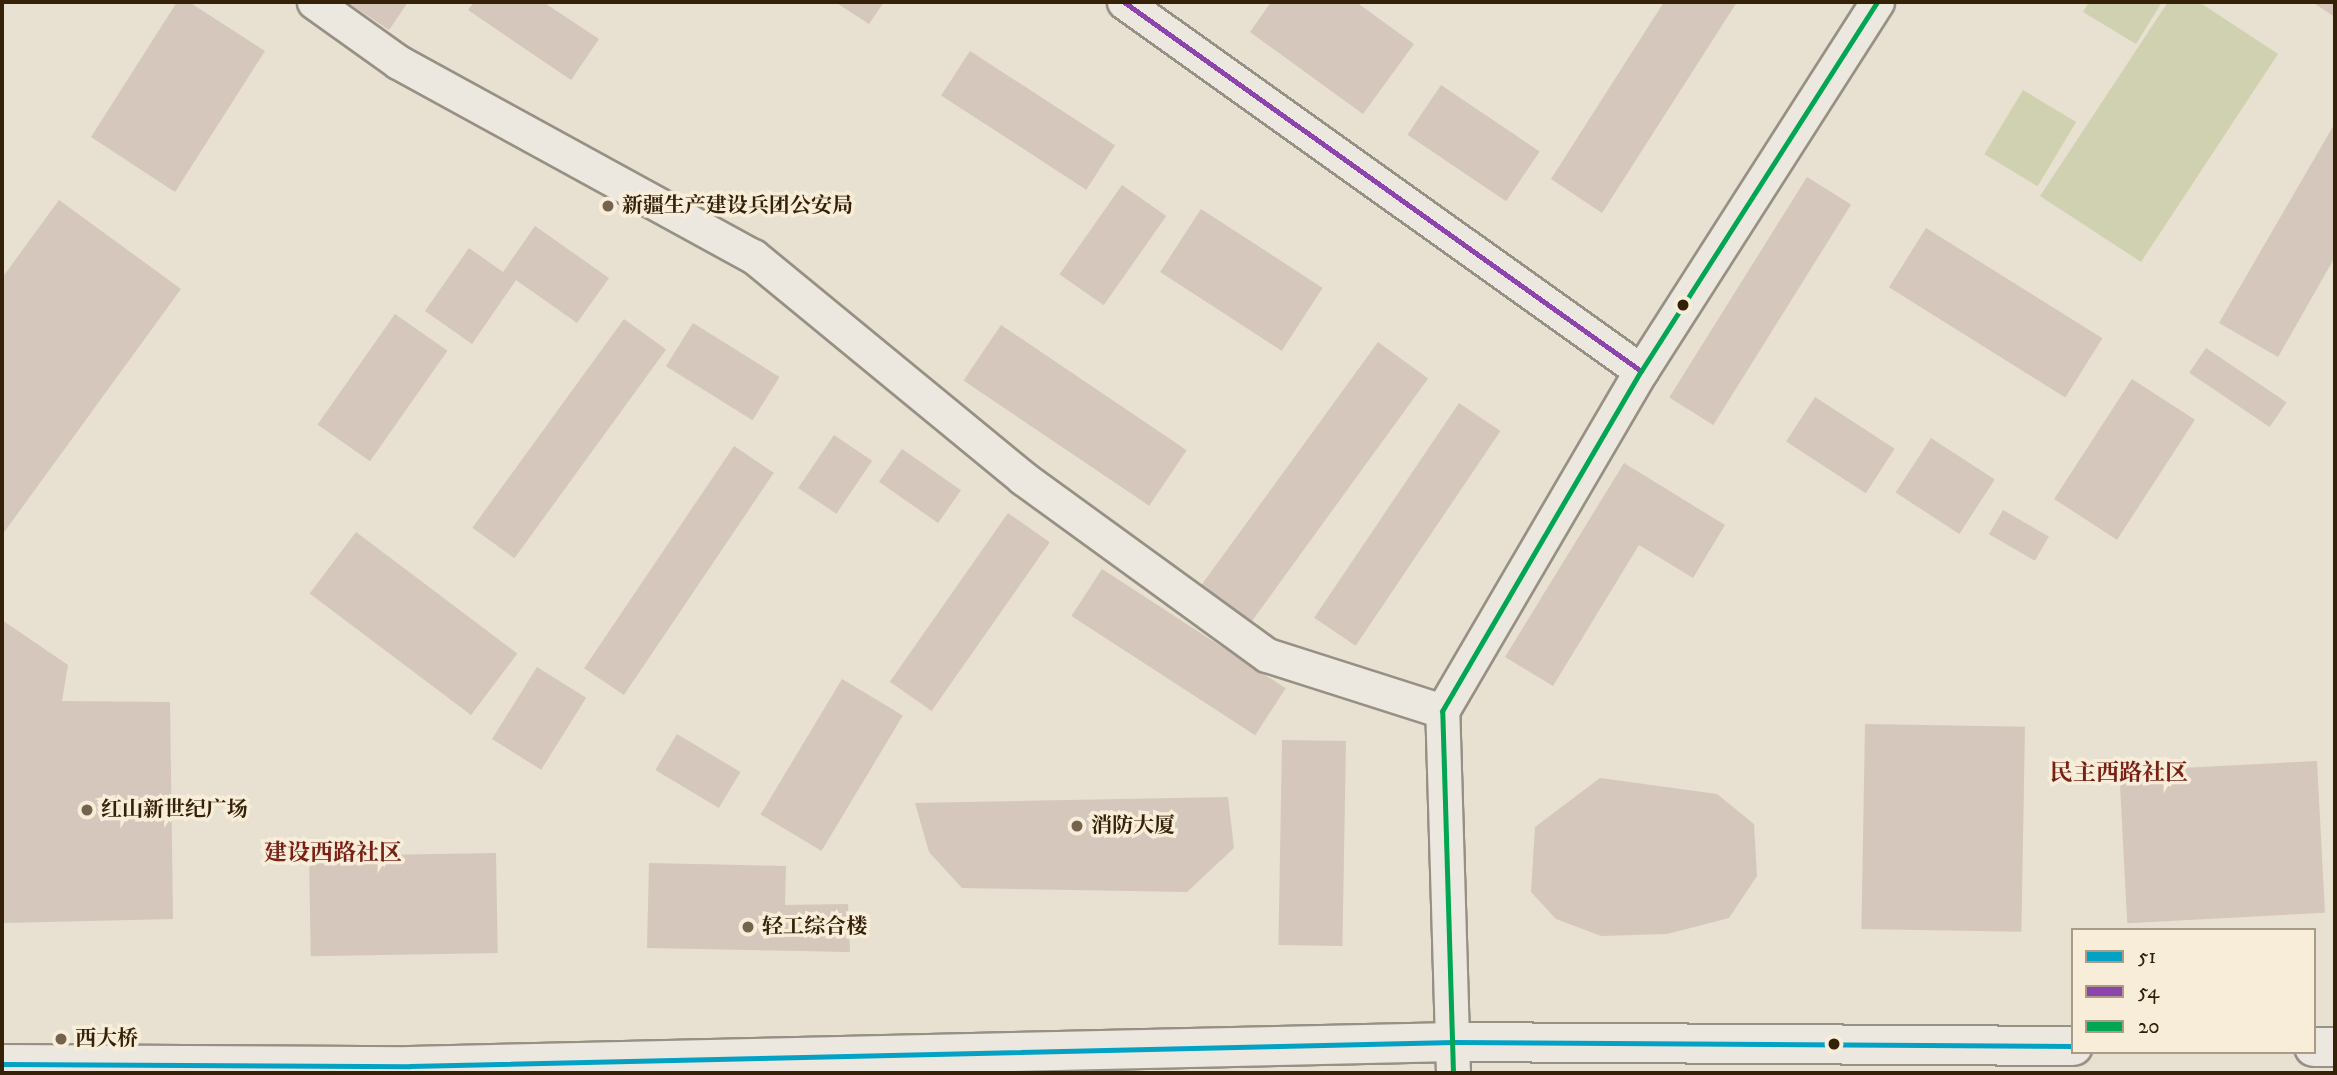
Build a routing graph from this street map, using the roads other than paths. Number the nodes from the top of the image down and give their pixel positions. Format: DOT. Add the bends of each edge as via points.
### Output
graph roads {
  1 [pos="314,2"];
  2 [pos="1124,2"];
  3 [pos="1877,2"];
  4 [pos="1641,371"];
  5 [pos="1442,711"];
  6 [pos="2071,1046"];
  7 [pos="2316,1046"];
  8 [pos="2335,1047"];
  9 [pos="1453,1058"];
  10 [pos="2,1064"];
  1 -- 5 [label="street" via="398,62 753,256 1023,478 1267,655"];
  2 -- 4 [label="street"];
  3 -- 4 [label="street"];
  4 -- 5 [label="street"];
  5 -- 9 [label="street"];
  6 -- 9 [label="main road"];
  7 -- 8 [label="main road"];
  9 -- 10 [label="main road" via="410,1066"];
}
